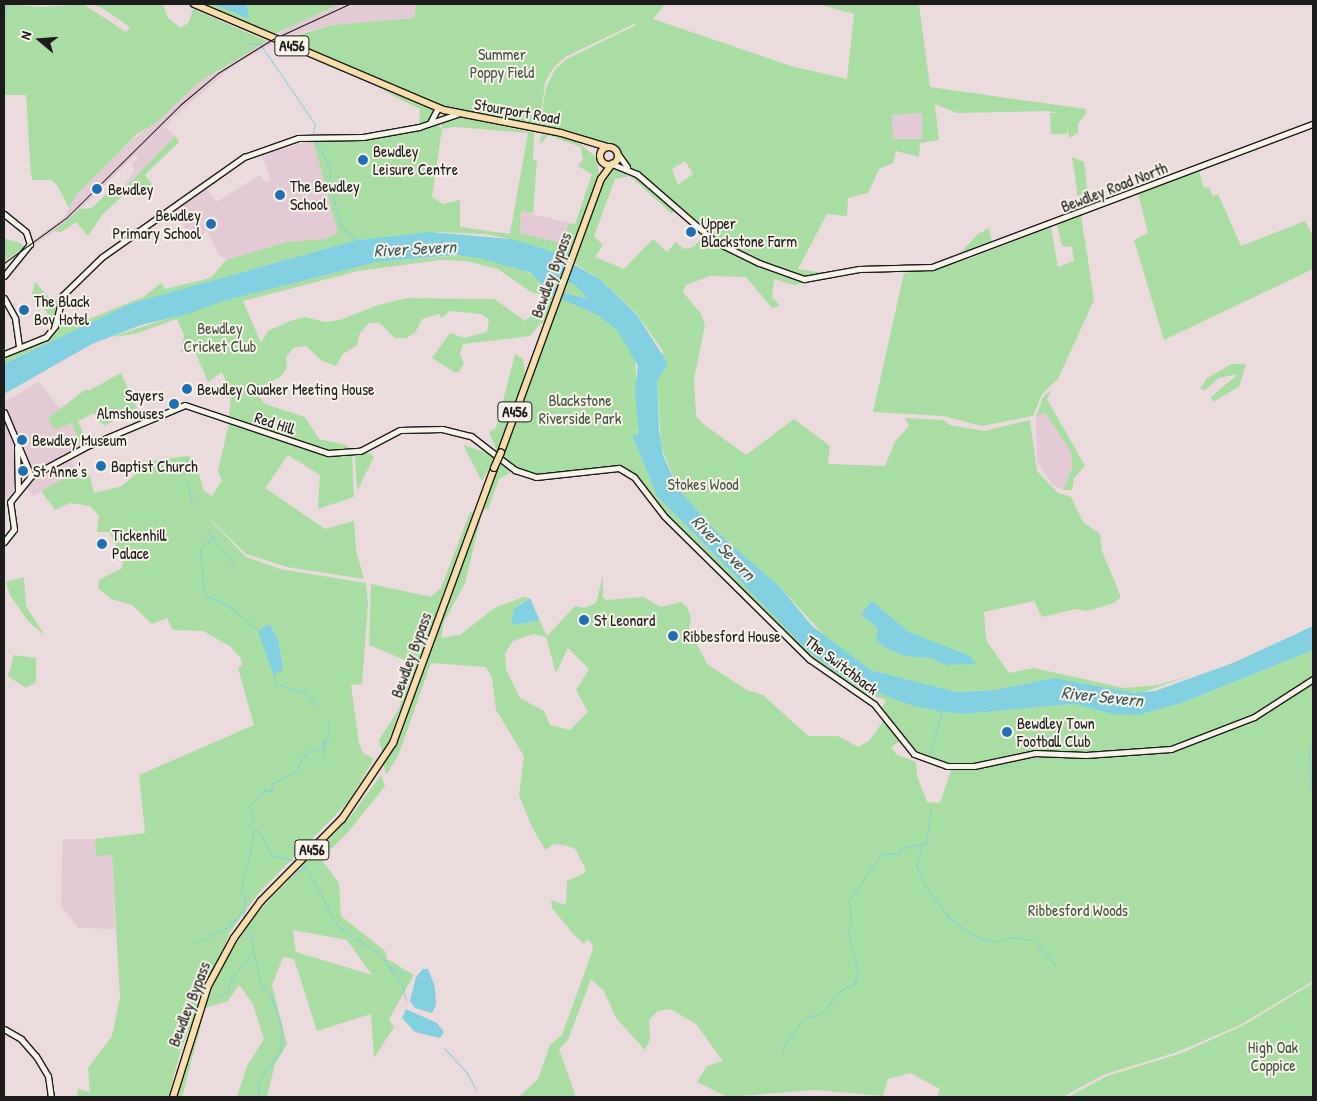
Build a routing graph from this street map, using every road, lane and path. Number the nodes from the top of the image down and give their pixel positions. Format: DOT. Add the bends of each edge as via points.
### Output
graph roads {
  1 [pos="194,4"];
  2 [pos="441,109"];
  3 [pos="457,114"];
  4 [pos="438,120"];
  5 [pos="429,123"];
  6 [pos="1313,124"];
  7 [pos="584,142"];
  8 [pos="607,147"];
  9 [pos="617,153"];
  10 [pos="601,159"];
  11 [pos="612,164"];
  12 [pos="629,169"];
  13 [pos="601,179"];
  14 [pos="4,214"];
  15 [pos="4,276"];
  16 [pos="4,298"];
  17 [pos="19,346"];
  18 [pos="4,354"];
  19 [pos="4,412"];
  20 [pos="16,444"];
  21 [pos="353,452"];
  22 [pos="31,476"];
  23 [pos="19,478"];
  24 [pos="23,485"];
  25 [pos="18,491"];
  26 [pos="7,501"];
  27 [pos="4,542"];
  28 [pos="1313,679"];
  29 [pos="4,1029"];
  30 [pos="51,1097"];
  31 [pos="173,1097"];
  1 -- 2 [label="highway, A456"];
  2 -- 3 [label="highway, Stourport Road / A456"];
  2 -- 4 [label="main road"];
  2 -- 5 [label="main road"];
  3 -- 4 [label="main road"];
  3 -- 7 [label="highway, Stourport Road / A456" via="561,133"];
  4 -- 5 [label="main road"];
  5 -- 17 [label="main road" via="363,137 298,138 241,158 102,257 64,295 50,333 35,343"];
  6 -- 12 [label="main road, Bewdley Road North" via="922,269 858,269 804,279 787,275 714,241"];
  7 -- 8 [label="highway, Stourport Road / A456"];
  7 -- 10 [label="highway, Stourport Road / A456"];
  8 -- 9 [label="highway, A456"];
  8 -- 10 [label="highway"];
  9 -- 11 [label="highway, Bewdley Bypass"];
  9 -- 12 [label="main road"];
  10 -- 11 [label="highway, A456"];
  10 -- 13 [label="highway, Bewdley Bypass"];
  11 -- 12 [label="main road"];
  11 -- 13 [label="highway, Bewdley Bypass"];
  13 -- 31 [label="highway, Bewdley Bypass / A456, bridge" via="398,733 375,774 342,819 261,901 220,961 198,1013"];
  14 -- 15 [label="main road" via="26,232 30,244"];
  16 -- 17 [label="main road" via="15,318"];
  17 -- 18 [label="main road"];
  19 -- 20 [label="main road"];
  20 -- 22 [label="main road"];
  20 -- 23 [label="main road"];
  21 -- 22 [label="main road, Red Hill" via="328,453 182,406 154,416"];
  21 -- 28 [label="main road, The Switchback" via="400,430 452,430 479,441 515,470 536,478 615,468 626,470 664,516 809,659 874,704 914,754 940,765 974,766 1035,753 1086,755 1170,749 1254,716"];
  22 -- 24 [label="main road"];
  23 -- 24 [label="main road"];
  23 -- 25 [label="main road"];
  24 -- 25 [label="main road"];
  25 -- 26 [label="main road"];
  26 -- 27 [label="main road" via="14,529"];
  29 -- 30 [label="main road" via="21,1039 36,1056 48,1076"];
}
